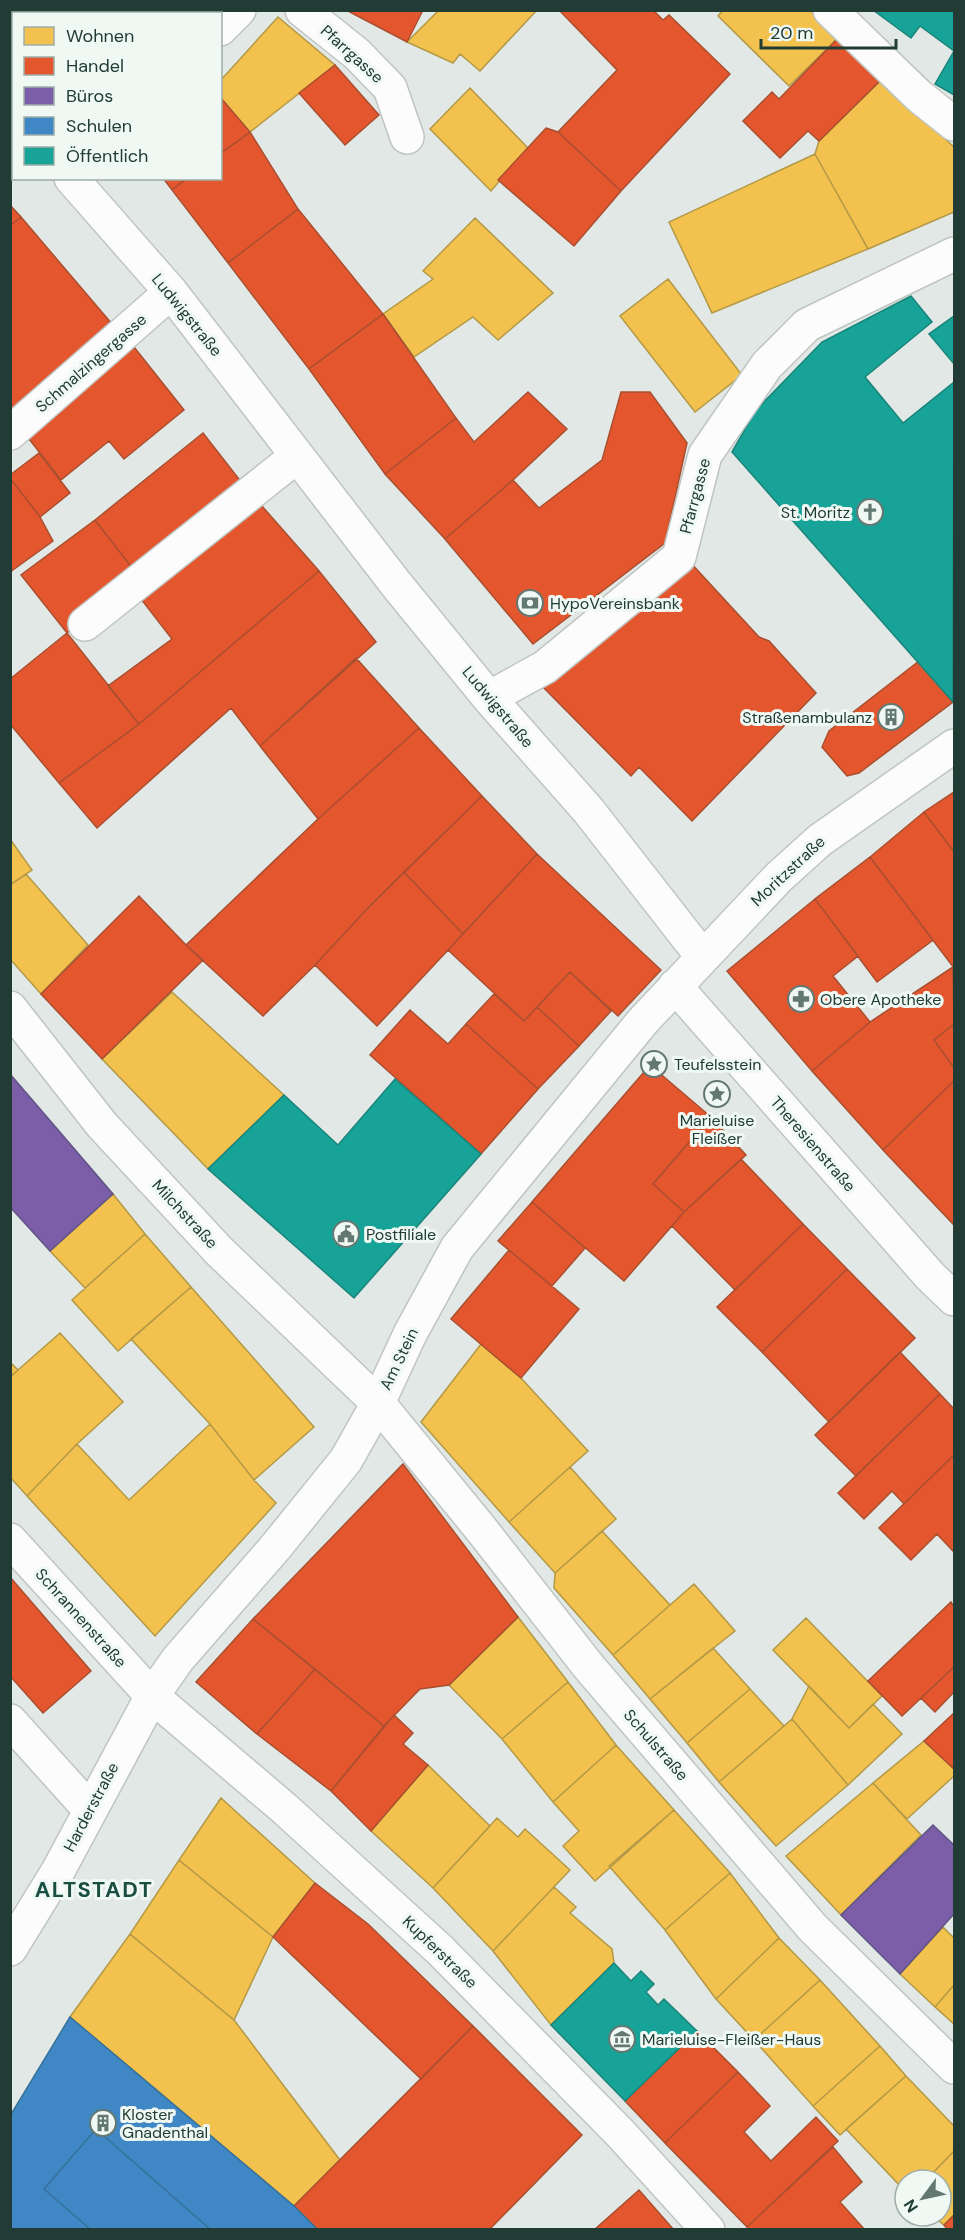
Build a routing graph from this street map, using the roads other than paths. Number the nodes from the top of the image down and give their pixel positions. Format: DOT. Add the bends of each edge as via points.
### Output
graph roads {
  1 [pos="239,10"];
  2 [pos="302,10"];
  3 [pos="830,10"];
  4 [pos="222,27"];
  5 [pos="954,124"];
  6 [pos="407,137"];
  7 [pos="73,180"];
  8 [pos="954,254"];
  9 [pos="171,292"];
  10 [pos="10,434"];
  11 [pos="297,456"];
  12 [pos="84,624"];
  13 [pos="489,698"];
  14 [pos="954,746"];
  15 [pos="702,956"];
  16 [pos="675,986"];
  17 [pos="10,1008"];
  18 [pos="643,1021"];
  19 [pos="954,1299"];
  20 [pos="378,1403"];
  21 [pos="10,1540"];
  22 [pos="152,1696"];
  23 [pos="10,1721"];
  24 [pos="90,1810"];
  25 [pos="10,1949"];
  26 [pos="954,2067"];
  27 [pos="708,2229"];
  1 -- 4 [label="street"];
  2 -- 6 [label="street, Pfarrgasse" via="357,54 390,88"];
  3 -- 5 [label="street" via="919,96"];
  7 -- 9 [label="street, Ludwigstraße"];
  8 -- 13 [label="street, Pfarrgasse" via="807,325 767,365 705,455 679,557 545,667"];
  9 -- 10 [label="street, Schmalzingergasse"];
  9 -- 11 [label="street, Ludwigstraße"];
  11 -- 12 [label="street"];
  11 -- 13 [label="street, Ludwigstraße"];
  13 -- 15 [label="street, Ludwigstraße" via="588,810"];
  14 -- 15 [label="street, Moritzstraße" via="820,840"];
  15 -- 16 [label="street, Moritzstraße"];
  16 -- 18 [label="street, Moritzstraße"];
  16 -- 19 [label="street, Theresienstraße"];
  17 -- 20 [label="street, Milchstraße" via="102,1125 219,1251"];
  18 -- 20 [label="street, Am Stein" via="458,1248 410,1334"];
  20 -- 22 [label="street, Am Stein" via="346,1460 178,1659"];
  20 -- 26 [label="street, Schulstraße" via="590,1667 812,1928"];
  21 -- 22 [label="street, Schrannenstraße"];
  22 -- 24 [label="street, Harderstraße"];
  22 -- 27 [label="street, Kupferstraße" via="285,1809 440,1950 621,2134"];
  23 -- 24 [label="street"];
  24 -- 25 [label="street, Harderstraße"];
}
